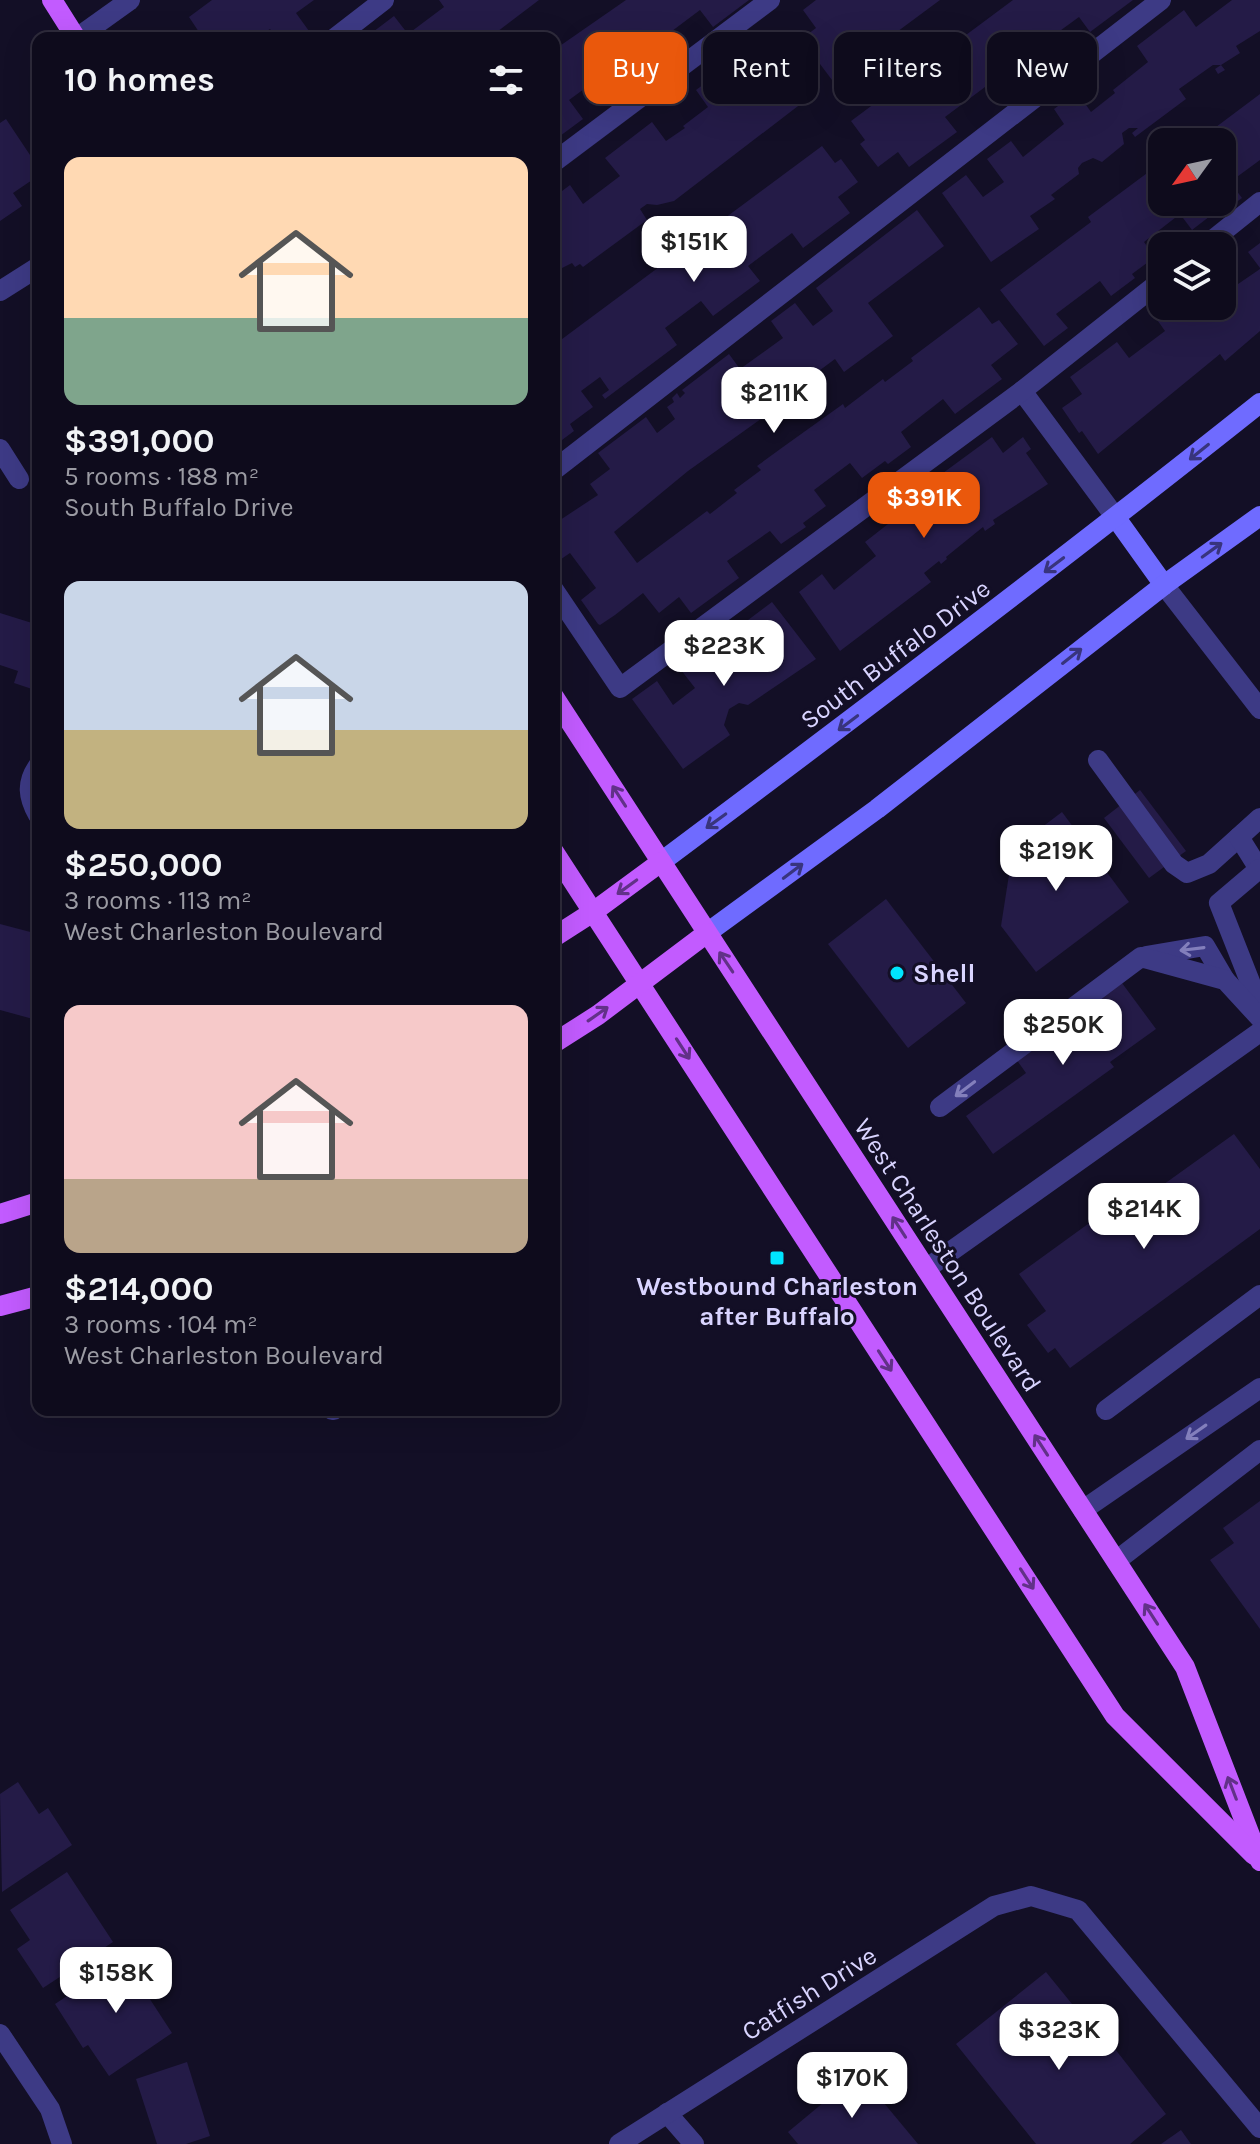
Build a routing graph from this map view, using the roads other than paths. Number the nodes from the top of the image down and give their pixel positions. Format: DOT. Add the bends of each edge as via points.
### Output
graph roads {
  1 [pos="52,0"];
  2 [pos="130,0"];
  3 [pos="384,0"];
  4 [pos="770,0"];
  5 [pos="1161,0"];
  6 [pos="73,32"];
  7 [pos="85,32"];
  8 [pos="343,32"];
  9 [pos="560,158"];
  10 [pos="1260,202"];
  11 [pos="1222,232"];
  12 [pos="32,271"];
  13 [pos="0,291"];
  14 [pos="1148,291"];
  15 [pos="1022,391"];
  16 [pos="1260,403"];
  17 [pos="0,449"];
  18 [pos="560,465"];
  19 [pos="19,479"];
  20 [pos="1260,516"];
  21 [pos="1116,518"];
  22 [pos="1164,585"];
  23 [pos="560,599"];
  24 [pos="560,706"];
  25 [pos="1260,709"];
  26 [pos="1098,760"];
  27 [pos="32,775"];
  28 [pos="32,800"];
  29 [pos="1260,818"];
  30 [pos="1239,837"];
  31 [pos="560,861"];
  32 [pos="661,862"];
  33 [pos="1259,870"];
  34 [pos="593,912"];
  35 [pos="560,933"];
  36 [pos="707,933"];
  37 [pos="1141,957"];
  38 [pos="1225,980"];
  39 [pos="640,984"];
  40 [pos="1260,1007"];
  41 [pos="1260,1018"];
  42 [pos="1260,1032"];
  43 [pos="560,1039"];
  44 [pos="940,1107"];
  45 [pos="32,1204"];
  46 [pos="0,1214"];
  47 [pos="926,1269"];
  48 [pos="1260,1295"];
  49 [pos="32,1298"];
  50 [pos="0,1306"];
  51 [pos="1260,1388"];
  52 [pos="1106,1410"];
  53 [pos="1260,1450"];
  54 [pos="1083,1510"];
  55 [pos="1116,1561"];
  56 [pos="1260,1860"];
  57 [pos="0,2034"];
  58 [pos="667,2113"];
  59 [pos="1260,2128"];
  60 [pos="62,2144"];
  61 [pos="619,2144"];
  62 [pos="694,2144"];
  1 -- 6 [label="main road"];
  2 -- 7 [label="street"];
  3 -- 8 [label="street"];
  4 -- 9 [label="street"];
  5 -- 18 [label="street"];
  10 -- 11 [label="street"];
  12 -- 13 [label="street"];
  14 -- 15 [label="street"];
  15 -- 21 [label="street"];
  15 -- 23 [label="street" via="620,688"];
  16 -- 21 [label="main road, South Buffalo Drive, one-way"];
  17 -- 19 [label="street"];
  22 -- 20 [label="main road, one-way"];
  21 -- 22 [label="main road"];
  21 -- 32 [label="main road, South Buffalo Drive, one-way"];
  22 -- 25 [label="street"];
  36 -- 22 [label="main road, one-way" via="877,809"];
  32 -- 24 [label="main road, West Charleston Boulevard, one-way"];
  26 -- 30 [label="street" via="1174,864 1187,873 1209,864"];
  27 -- 28 [label="street"];
  29 -- 30 [label="street"];
  30 -- 33 [label="street"];
  31 -- 34 [label="main road, West Charleston Boulevard"];
  32 -- 34 [label="main road, South Buffalo Drive, one-way"];
  32 -- 36 [label="main road, West Charleston Boulevard"];
  33 -- 40 [label="street" via="1219,903"];
  34 -- 35 [label="main road, South Buffalo Drive"];
  34 -- 39 [label="main road, West Charleston Boulevard"];
  36 -- 39 [label="main road"];
  47 -- 36 [label="main road, West Charleston Boulevard, one-way"];
  37 -- 38 [label="street"];
  38 -- 37 [label="street, one-way" via="1205,946"];
  37 -- 44 [label="street, one-way"];
  38 -- 41 [label="street"];
  43 -- 39 [label="main road, one-way"];
  39 -- 56 [label="main road, West Charleston Boulevard, one-way" via="1115,1716"];
  42 -- 47 [label="street"];
  45 -- 46 [label="main road"];
  54 -- 47 [label="main road, West Charleston Boulevard, one-way"];
  48 -- 52 [label="street"];
  49 -- 50 [label="main road"];
  51 -- 54 [label="street, one-way"];
  53 -- 55 [label="street"];
  54 -- 55 [label="main road, West Charleston Boulevard"];
  56 -- 55 [label="main road, West Charleston Boulevard, one-way" via="1185,1667"];
  57 -- 60 [label="street" via="50,2109"];
  58 -- 59 [label="street, Catfish Drive" via="994,1906 1031,1896 1078,1910"];
  58 -- 61 [label="street, Catfish Drive"];
  58 -- 62 [label="street"];
}
